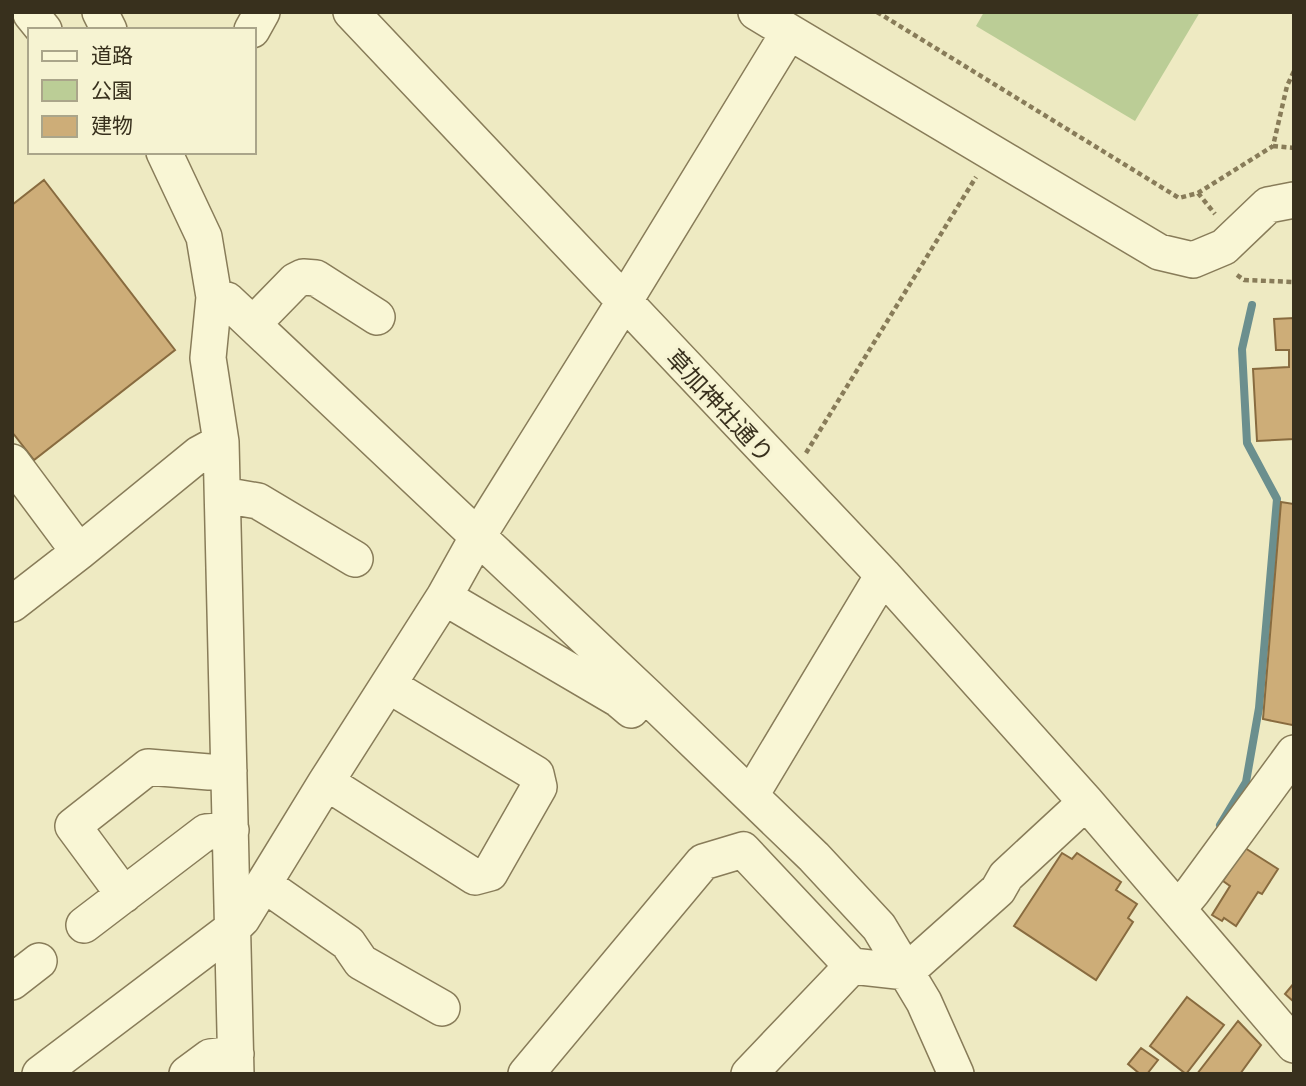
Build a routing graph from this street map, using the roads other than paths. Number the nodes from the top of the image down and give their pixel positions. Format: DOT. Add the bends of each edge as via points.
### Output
graph roads {
  1 [pos="100,12"];
  2 [pos="262,12"];
  3 [pos="351,12"];
  4 [pos="756,12"];
  5 [pos="107,28"];
  6 [pos="253,28"];
  7 [pos="789,32"];
  8 [pos="165,154"];
  9 [pos="1294,200"];
  10 [pos="214,297"];
  11 [pos="624,302"];
  12 [pos="377,317"];
  13 [pos="253,324"];
  14 [pos="221,442"];
  15 [pos="12,462"];
  16 [pos="223,495"];
  17 [pos="478,536"];
  18 [pos="79,552"];
  19 [pos="355,559"];
  20 [pos="883,575"];
  21 [pos="444,597"];
  22 [pos="12,604"];
  23 [pos="388,685"];
  24 [pos="610,704"];
  25 [pos="1294,753"];
  26 [pos="229,771"];
  27 [pos="326,782"];
  28 [pos="751,795"];
  29 [pos="1086,802"];
  30 [pos="231,830"];
  31 [pos="265,885"];
  32 [pos="124,894"];
  33 [pos="1178,909"];
  34 [pos="84,925"];
  35 [pos="233,928"];
  36 [pos="852,966"];
  37 [pos="906,972"];
  38 [pos="442,1008"];
  39 [pos="1294,1045"];
  40 [pos="236,1064"];
  41 [pos="40,1074"];
  42 [pos="187,1074"];
  43 [pos="526,1074"];
  44 [pos="750,1074"];
  45 [pos="957,1074"];
  1 -- 5 [label="street"];
  2 -- 6 [label="street"];
  3 -- 11 [label="street, 草加神社通り"];
  4 -- 7 [label="street"];
  7 -- 9 [label="street" via="1159,252 1193,260 1224,247 1268,205"];
  7 -- 11 [label="street"];
  8 -- 10 [label="street" via="204,237"];
  10 -- 13 [label="street" via="227,300"];
  10 -- 14 [label="street" via="208,358"];
  11 -- 17 [label="street"];
  11 -- 20 [label="street, 草加神社通り"];
  12 -- 13 [label="street" via="316,278 303,277"];
  13 -- 17 [label="street"];
  14 -- 16 [label="street"];
  14 -- 18 [label="street" via="199,454"];
  15 -- 18 [label="street"];
  16 -- 19 [label="street" via="258,501"];
  16 -- 26 [label="street"];
  17 -- 21 [label="street"];
  17 -- 28 [label="street"];
  18 -- 22 [label="street"];
  20 -- 28 [label="street"];
  20 -- 29 [label="street, 草加神社通り"];
  21 -- 23 [label="street"];
  21 -- 24 [label="street"];
  23 -- 27 [label="street"];
  23 -- 27 [label="street" via="536,774 539,788 489,873 475,877"];
  25 -- 33 [label="street"];
  26 -- 30 [label="street"];
  26 -- 32 [label="street" via="148,767 73,826"];
  27 -- 31 [label="street"];
  28 -- 37 [label="street" via="879,927"];
  29 -- 33 [label="street, 草加神社通り"];
  29 -- 37 [label="street" via="1006,876 998,890"];
  30 -- 32 [label="street" via="206,832"];
  30 -- 35 [label="street"];
  31 -- 35 [label="street"];
  31 -- 38 [label="street" via="348,943 361,962"];
  32 -- 34 [label="street"];
  33 -- 39 [label="street, 草加神社通り"];
  35 -- 40 [label="street"];
  35 -- 41 [label="street"];
  36 -- 37 [label="street"];
  36 -- 43 [label="street" via="743,849 703,862"];
  36 -- 44 [label="street"];
  37 -- 45 [label="street"];
  40 -- 42 [label="street" via="210,1057"];
}
